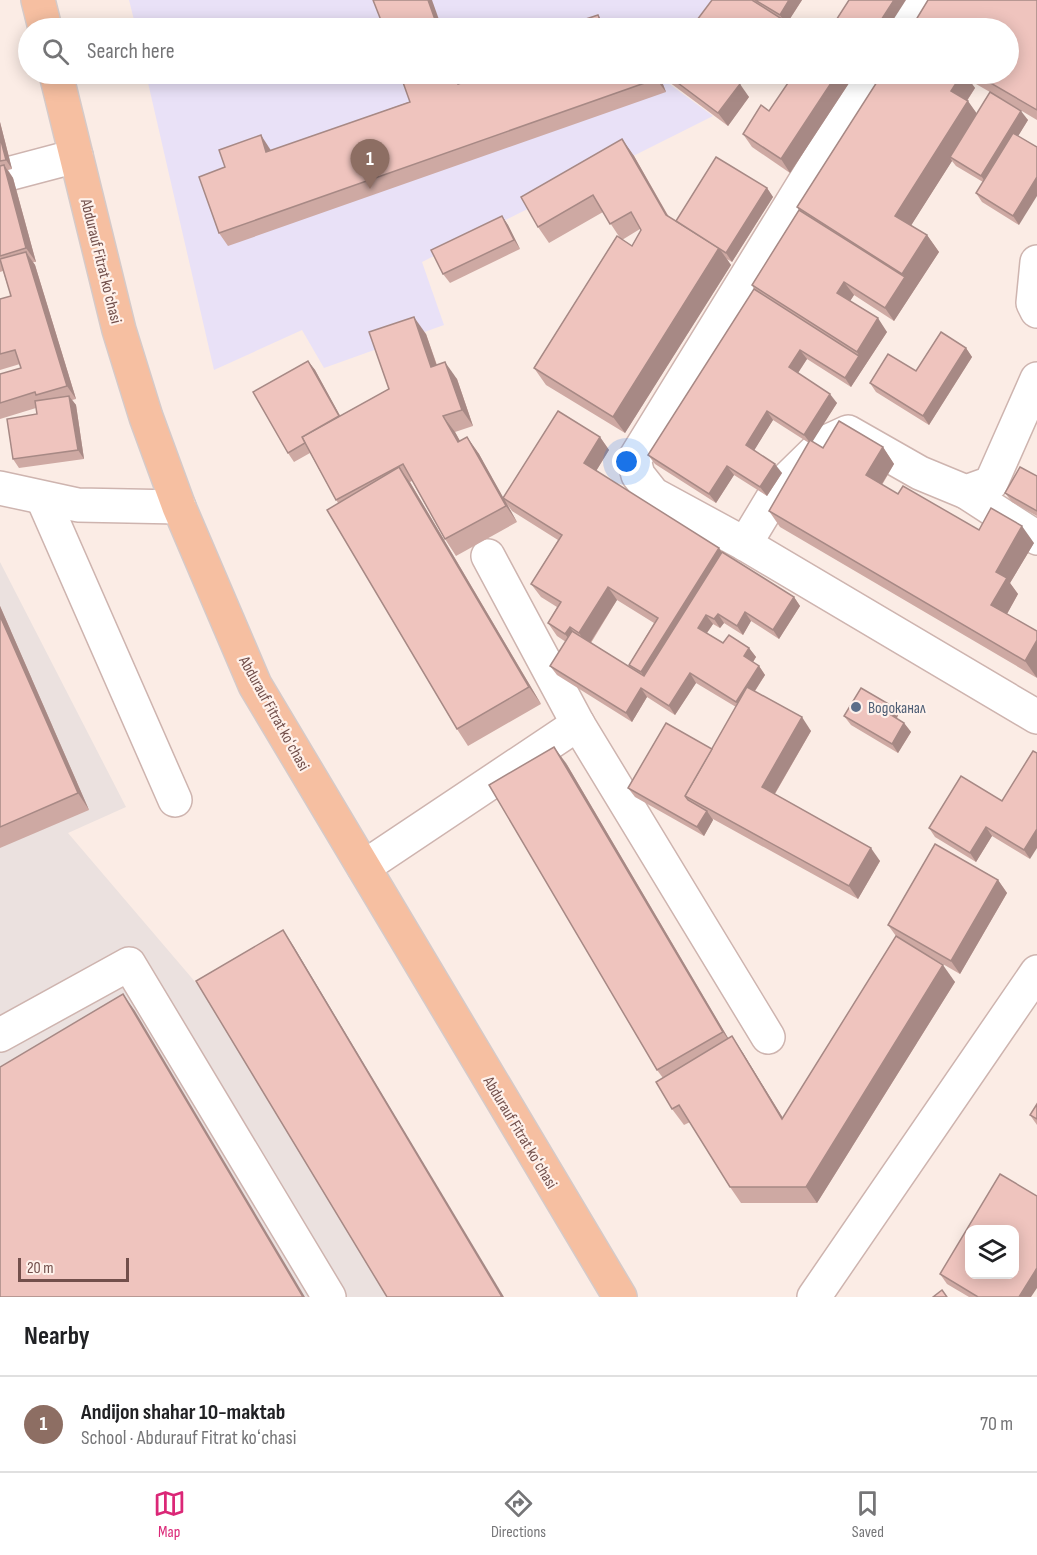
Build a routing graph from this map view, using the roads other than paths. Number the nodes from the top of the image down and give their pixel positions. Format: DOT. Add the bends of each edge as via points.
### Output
graph roads {
  1 [pos="38,0"];
  2 [pos="916,0"];
  3 [pos="42,18"];
  4 [pos="904,18"];
  5 [pos="58,84"];
  6 [pos="865,84"];
  7 [pos="76,156"];
  8 [pos="0,176"];
  9 [pos="1037,262"];
  10 [pos="1037,311"];
  11 [pos="1037,379"];
  12 [pos="0,488"];
  13 [pos="966,492"];
  14 [pos="43,499"];
  15 [pos="179,507"];
  16 [pos="1037,538"];
  17 [pos="745,544"];
  18 [pos="488,556"];
  19 [pos="1037,717"];
  20 [pos="578,724"];
  21 [pos="175,801"];
  22 [pos="364,867"];
  23 [pos="1037,972"];
  24 [pos="0,1035"];
  25 [pos="768,1037"];
  26 [pos="329,1297"];
  27 [pos="620,1297"];
  28 [pos="814,1297"];
  1 -- 3 [label="main road"];
  2 -- 4 [label="street"];
  5 -- 7 [label="main road, Abdurauf Fitrat koʻchasi"];
  6 -- 17 [label="street" via="634,460 638,475 654,494"];
  7 -- 8 [label="street"];
  7 -- 15 [label="main road, Abdurauf Fitrat koʻchasi" via="119,330"];
  9 -- 10 [label="street" via="1033,303"];
  11 -- 13 [label="street" via="991,483"];
  12 -- 14 [label="street"];
  13 -- 16 [label="street"];
  13 -- 17 [label="street" via="920,473 848,432 824,443 780,486"];
  14 -- 15 [label="street" via="78,505"];
  14 -- 21 [label="street"];
  15 -- 22 [label="main road, Abdurauf Fitrat koʻchasi" via="255,685"];
  17 -- 19 [label="street"];
  18 -- 20 [label="street"];
  20 -- 22 [label="street"];
  20 -- 25 [label="street"];
  22 -- 27 [label="main road, Abdurauf Fitrat koʻchasi"];
  23 -- 28 [label="street"];
  24 -- 26 [label="street" via="129,964"];
}
